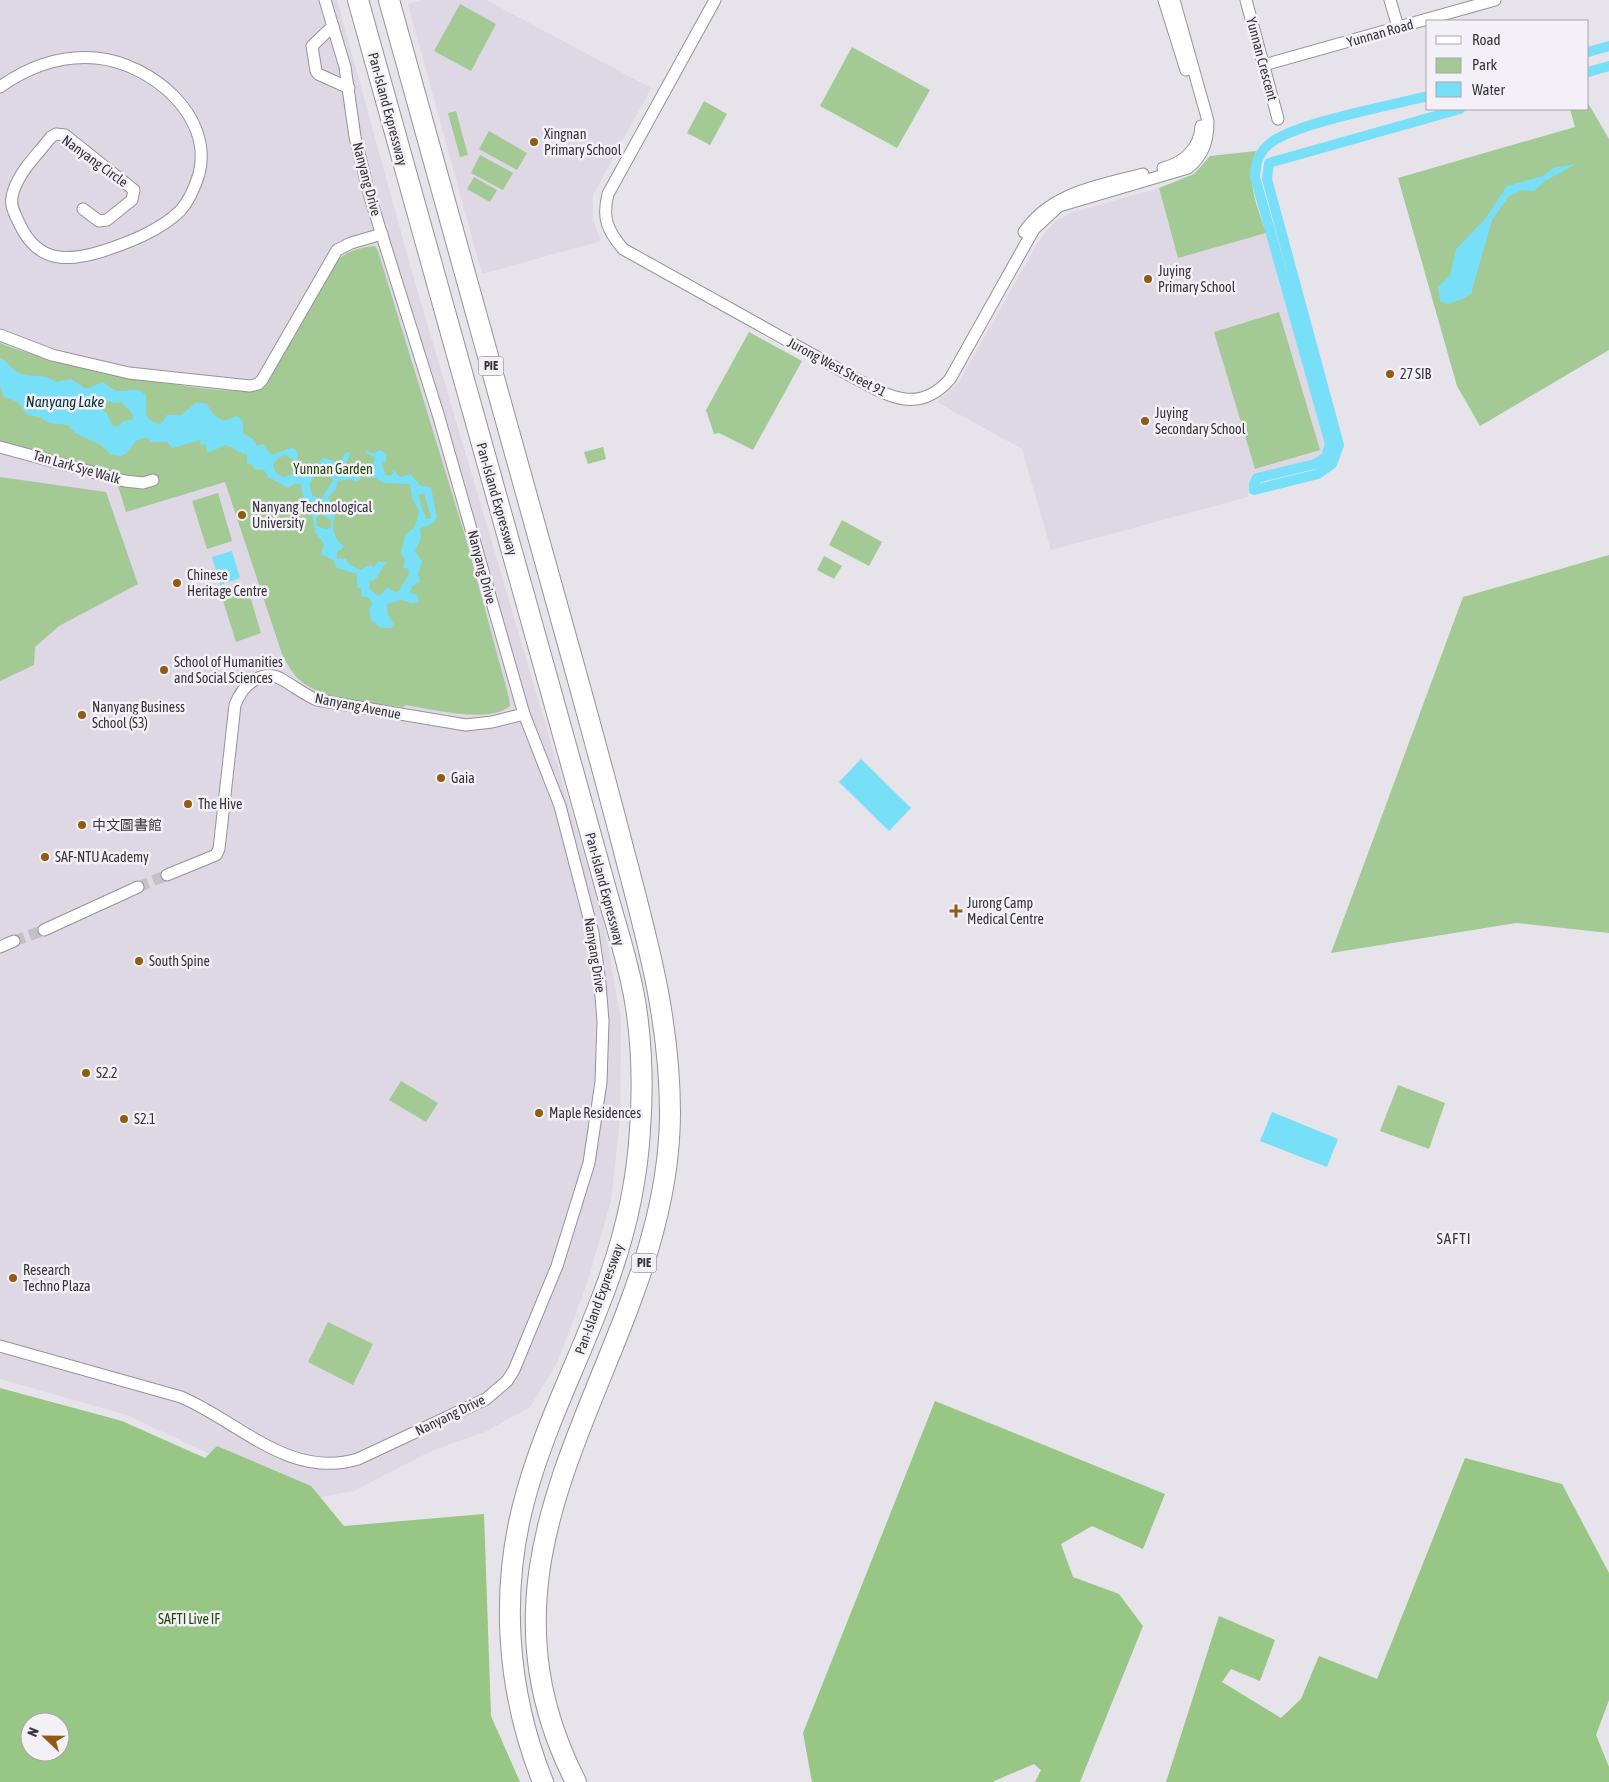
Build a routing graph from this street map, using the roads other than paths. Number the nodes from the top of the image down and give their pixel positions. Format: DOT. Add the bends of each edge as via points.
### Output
graph roads {
  1 [pos="325,0"];
  2 [pos="358,0"];
  3 [pos="389,0"];
  4 [pos="715,0"];
  5 [pos="723,0"];
  6 [pos="1164,0"];
  7 [pos="1174,0"];
  8 [pos="1246,0"];
  9 [pos="1390,0"];
  10 [pos="1496,0"];
  11 [pos="333,26"];
  12 [pos="1398,27"];
  13 [pos="1264,65"];
  14 [pos="0,87"];
  15 [pos="349,88"];
  16 [pos="1278,119"];
  17 [pos="83,209"];
  18 [pos="382,234"];
  19 [pos="0,335"];
  20 [pos="0,447"];
  21 [pos="153,480"];
  22 [pos="524,714"];
  23 [pos="167,875"];
  24 [pos="138,887"];
  25 [pos="44,930"];
  26 [pos="14,941"];
  27 [pos="0,947"];
  28 [pos="0,1346"];
  29 [pos="543,1782"];
  30 [pos="576,1782"];
  1 -- 11 [label="street, Nanyang Drive"];
  2 -- 29 [label="highway, Pan-Island Expressway / PIE" via="635,998 642,1073 640,1131 626,1220 607,1286 532,1472 513,1563 512,1666 526,1736"];
  3 -- 30 [label="highway, Pan-Island Expressway / PIE" via="592,732 661,997 667,1040 670,1120 651,1240 632,1300 565,1464 541,1557 537,1613 542,1689 550,1720"];
  4 -- 7 [label="street, Jurong West Street 91" via="608,194 604,209 607,226 622,249 851,376 901,400 928,396 942,389 950,379 1026,242 1046,216 1060,206 1188,168 1196,161 1208,137 1208,120"];
  5 -- 6 [label="street, Jurong West Street 91" via="614,195 611,208 613,222 627,242 902,393 927,390 951,365 1024,231 1044,208 1068,195 1167,168 1190,155 1201,135 1201,121"];
  8 -- 13 [label="street, Yunnan Crescent"];
  9 -- 12 [label="street"];
  10 -- 12 [label="street, Yunnan Road"];
  11 -- 15 [label="street, Nanyang Drive"];
  11 -- 15 [label="street" via="312,46 316,71"];
  12 -- 13 [label="street, Yunnan Road"];
  13 -- 16 [label="street, Yunnan Crescent"];
  14 -- 17 [label="street, Nanyang Circle" via="46,63 96,58 145,75 169,93 193,120 199,135 200,167 191,194 181,210 140,238 68,258 40,252 23,232 13,209 13,194 21,177 51,137 65,135 134,190 132,200 107,220 99,221"];
  15 -- 18 [label="street, Nanyang Drive" via="355,137"];
  18 -- 19 [label="street" via="341,247 331,258 262,380 253,386 129,373 52,355"];
  18 -- 22 [label="street, Nanyang Drive" via="438,414"];
  20 -- 21 [label="street, Tan Lark Sye Walk" via="125,481 143,483"];
  22 -- 23 [label="street, Nanyang Avenue" via="492,722 451,723 317,700 282,679 265,676 256,679 242,689 235,706 219,849 216,855"];
  22 -- 28 [label="street, Nanyang Drive" via="560,806 593,933 601,992 603,1051 598,1114 589,1163 557,1266 508,1381 486,1399 380,1449 345,1463 323,1464 290,1456 181,1397"];
  24 -- 25 [label="street"];
  26 -- 27 [label="street"];
}
